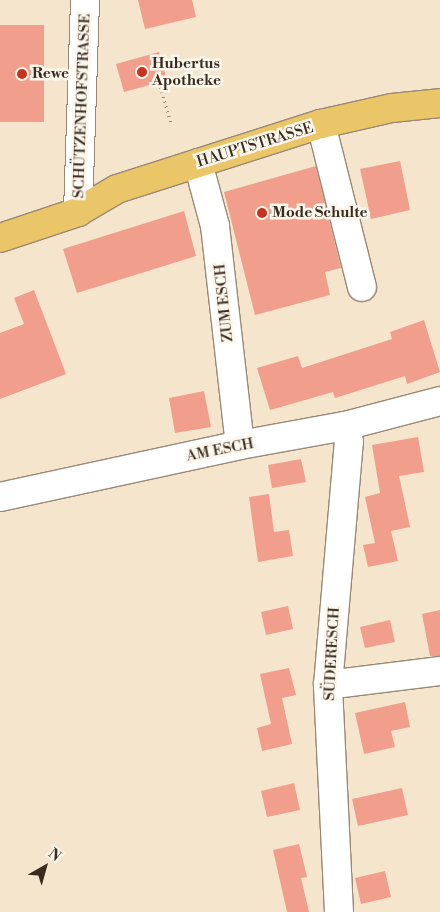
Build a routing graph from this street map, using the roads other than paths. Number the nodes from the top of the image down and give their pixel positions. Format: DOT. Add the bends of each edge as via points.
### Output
graph roads {
  1 [pos="85,0"];
  2 [pos="440,103"];
  3 [pos="440,121"];
  4 [pos="324,133"];
  5 [pos="201,172"];
  6 [pos="78,212"];
  7 [pos="0,238"];
  8 [pos="362,287"];
  9 [pos="440,401"];
  10 [pos="345,426"];
  11 [pos="240,445"];
  12 [pos="0,497"];
  13 [pos="440,671"];
  14 [pos="328,685"];
  15 [pos="339,912"];
  1 -- 6 [label="street, SCHÜTZENHOFSTRASSE"];
  2 -- 4 [label="main road, HAUPTSTRASSE" via="392,108"];
  3 -- 4 [label="main road, HAUPTSTRASSE"];
  4 -- 5 [label="main road, HAUPTSTRASSE"];
  4 -- 8 [label="street"];
  5 -- 6 [label="main road, HAUPTSTRASSE" via="122,206"];
  5 -- 11 [label="street, ZUM ESCH" via="215,226"];
  6 -- 7 [label="main road, HAUPTSTRASSE"];
  9 -- 10 [label="street, AM ESCH"];
  10 -- 11 [label="street, AM ESCH"];
  10 -- 14 [label="street, SÜDERESCH" via="349,442"];
  11 -- 12 [label="street, AM ESCH"];
  13 -- 14 [label="street"];
  14 -- 15 [label="street, SÜDERESCH"];
}
